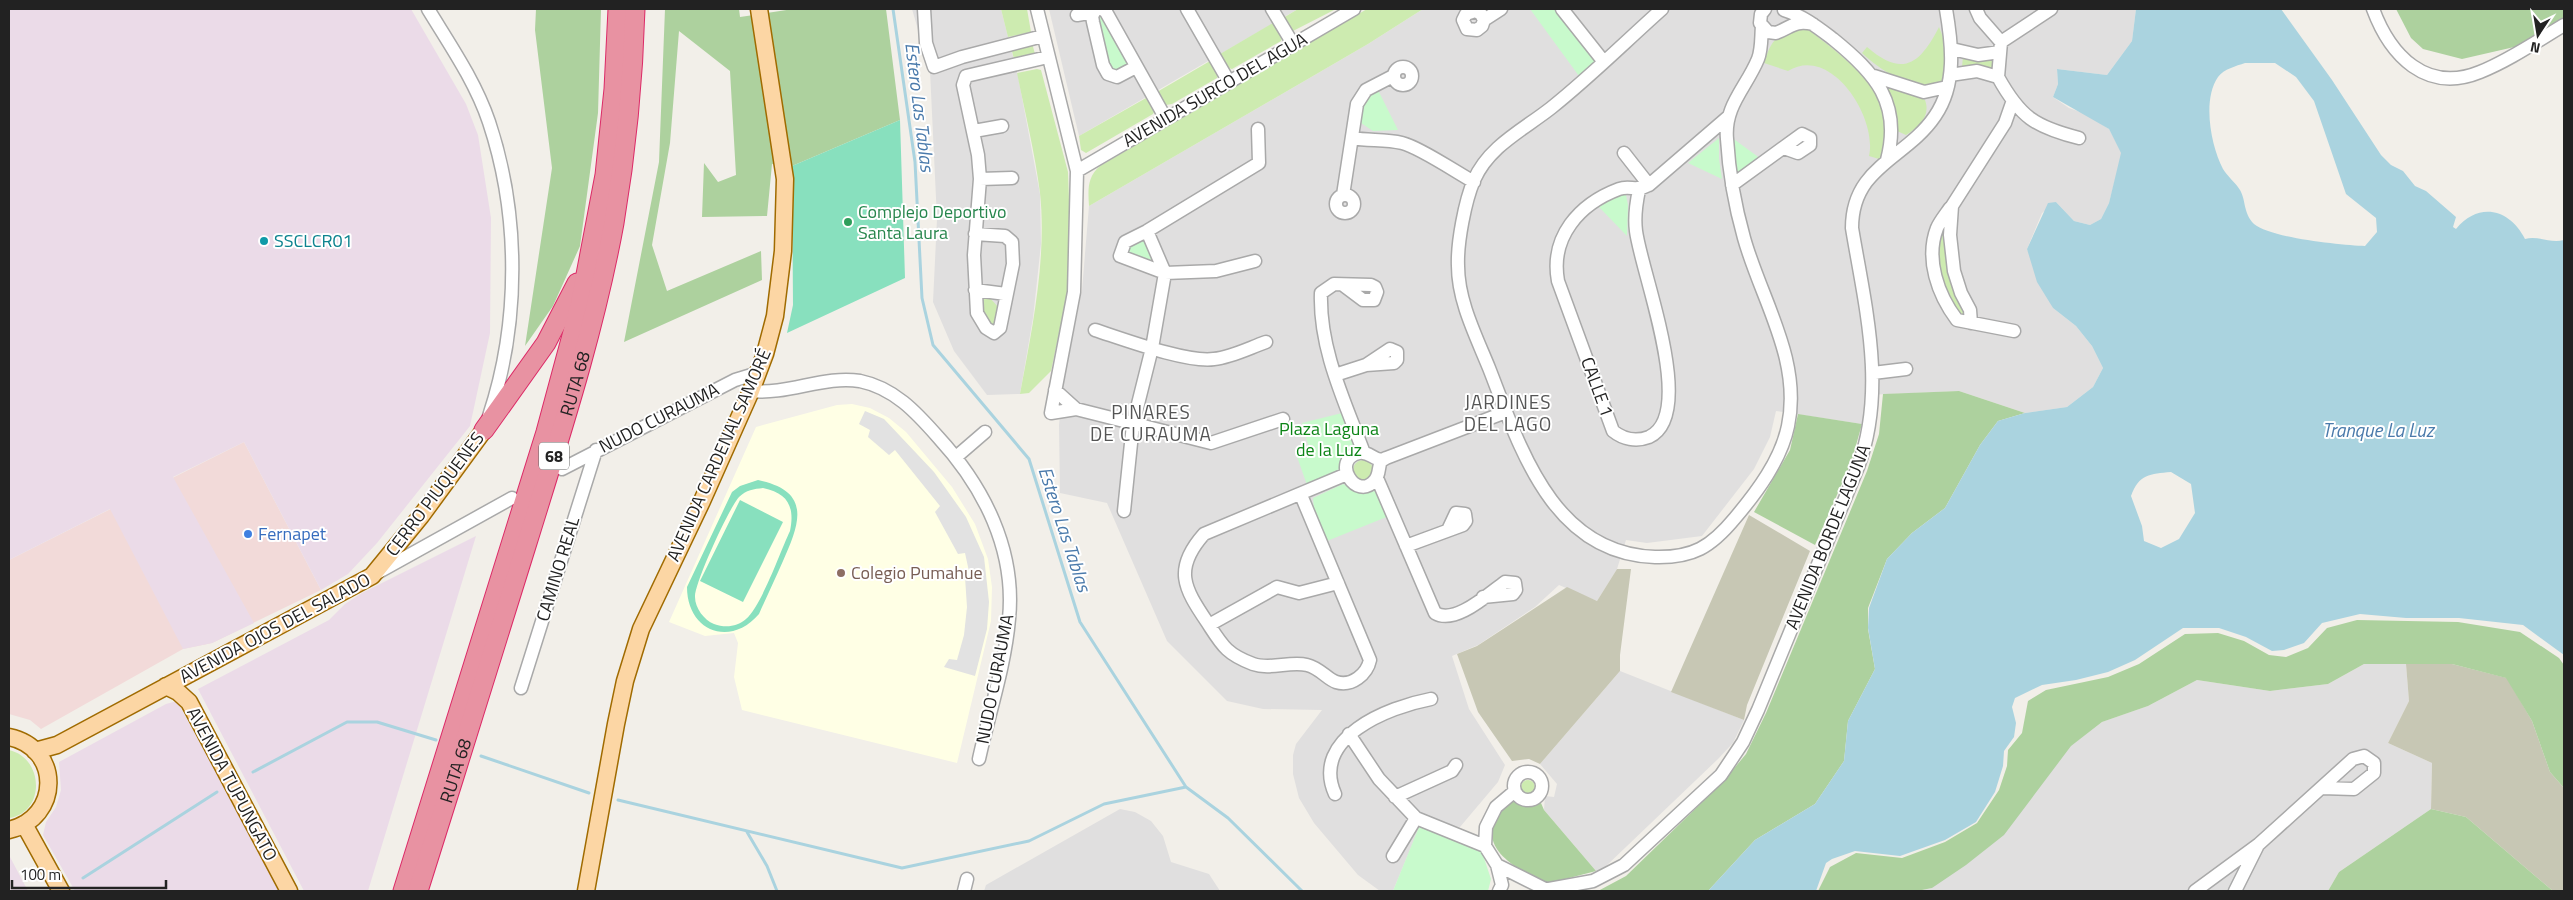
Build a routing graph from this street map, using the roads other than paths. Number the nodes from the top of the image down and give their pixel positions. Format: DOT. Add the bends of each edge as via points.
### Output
graph roads {
  1 [pos="428,9"];
  2 [pos="618,9"];
  3 [pos="635,9"];
  4 [pos="759,9"];
  5 [pos="924,9"];
  6 [pos="1037,9"];
  7 [pos="1187,9"];
  8 [pos="1272,9"];
  9 [pos="1354,9"];
  10 [pos="1501,9"];
  11 [pos="1562,9"];
  12 [pos="1662,9"];
  13 [pos="1750,9"];
  14 [pos="1783,9"];
  15 [pos="1946,9"];
  16 [pos="1976,9"];
  17 [pos="2051,9"];
  18 [pos="2373,9"];
  19 [pos="1097,10"];
  20 [pos="1077,14"];
  21 [pos="1484,20"];
  22 [pos="1765,22"];
  23 [pos="1813,24"];
  24 [pos="2564,25"];
  25 [pos="1786,26"];
  26 [pos="1044,36"];
  27 [pos="1293,44"];
  28 [pos="2001,47"];
  29 [pos="1952,49"];
  30 [pos="1048,57"];
  31 [pos="1604,62"];
  32 [pos="1136,67"];
  33 [pos="1393,76"];
  34 [pos="1874,76"];
  35 [pos="1998,77"];
  36 [pos="1948,81"];
  37 [pos="1229,82"];
  38 [pos="1924,92"];
  39 [pos="2012,103"];
  40 [pos="1935,116"];
  41 [pos="1728,117"];
  42 [pos="1166,119"];
  43 [pos="1002,126"];
  44 [pos="1258,129"];
  45 [pos="1892,130"];
  46 [pos="974,131"];
  47 [pos="1353,134"];
  48 [pos="2079,138"];
  49 [pos="1907,145"];
  50 [pos="1784,148"];
  51 [pos="1624,153"];
  52 [pos="1886,160"];
  53 [pos="1077,171"];
  54 [pos="1012,178"];
  55 [pos="980,179"];
  56 [pos="1474,182"];
  57 [pos="1732,185"];
  58 [pos="1644,187"];
  59 [pos="1343,195"];
  60 [pos="1952,206"];
  61 [pos="1147,231"];
  62 [pos="975,234"];
  63 [pos="594,240"];
  64 [pos="1255,262"];
  65 [pos="1165,273"];
  66 [pos="1343,285"];
  67 [pos="975,290"];
  68 [pos="1006,294"];
  69 [pos="1971,323"];
  70 [pos="1095,330"];
  71 [pos="2014,331"];
  72 [pos="1266,342"];
  73 [pos="1152,348"];
  74 [pos="1366,365"];
  75 [pos="1906,369"];
  76 [pos="758,373"];
  77 [pos="1873,373"];
  78 [pos="1335,375"];
  79 [pos="1055,390"];
  80 [pos="751,392"];
  81 [pos="1076,409"];
  82 [pos="1506,412"];
  83 [pos="1283,419"];
  84 [pos="1133,424"];
  85 [pos="484,430"];
  86 [pos="984,432"];
  87 [pos="596,450"];
  88 [pos="1364,453"];
  89 [pos="956,457"];
  90 [pos="1386,458"];
  91 [pos="562,469"];
  92 [pos="1346,474"];
  93 [pos="1377,478"];
  94 [pos="1301,495"];
  95 [pos="512,498"];
  96 [pos="1124,511"];
  97 [pos="1448,530"];
  98 [pos="1406,546"];
  99 [pos="372,576"];
  100 [pos="1338,583"];
  101 [pos="1483,597"];
  102 [pos="1209,625"];
  103 [pos="166,686"];
  104 [pos="521,688"];
  105 [pos="1432,699"];
  106 [pos="1349,734"];
  107 [pos="9,737"];
  108 [pos="35,751"];
  109 [pos="979,760"];
  110 [pos="1456,765"];
  111 [pos="2322,788"];
  112 [pos="1515,791"];
  113 [pos="1334,794"];
  114 [pos="1395,797"];
  115 [pos="1416,818"];
  116 [pos="24,824"];
  117 [pos="9,830"];
  118 [pos="2259,844"];
  119 [pos="1485,846"];
  120 [pos="1393,856"];
  121 [pos="1497,865"];
  122 [pos="50,872"];
  123 [pos="1527,886"];
  124 [pos="1503,889"];
  125 [pos="1542,890"];
  126 [pos="56,891"];
  127 [pos="61,891"];
  128 [pos="289,891"];
  129 [pos="402,891"];
  130 [pos="418,891"];
  131 [pos="586,891"];
  132 [pos="2195,891"];
  133 [pos="2235,891"];
  1 -- 85 [label="street, CERRO PIUQUENES" via="470,80 488,121 503,176 507,206 512,260 510,312 499,380"];
  2 -- 63 [label="highway, RUTA 68 / 68" via="610,132"];
  3 -- 130 [label="highway, RUTA 68 / 68" via="631,92 620,184 591,328 566,419"];
  4 -- 76 [label="main road, AVENIDA CARDENAL SAMORÉ" via="785,179 784,251 779,297 771,336"];
  5 -- 26 [label="street" via="926,43 934,68 962,57"];
  6 -- 26 [label="street"];
  7 -- 37 [label="street"];
  8 -- 27 [label="street"];
  9 -- 27 [label="street, AVENIDA SURCO DEL AGUA"];
  10 -- 21 [label="street"];
  11 -- 31 [label="street"];
  12 -- 31 [label="street"];
  13 -- 22 [label="street"];
  14 -- 23 [label="street"];
  14 -- 25 [label="street"];
  15 -- 29 [label="street, AVENIDA BORDE LAGUNA"];
  16 -- 28 [label="street"];
  17 -- 28 [label="street"];
  18 -- 24 [label="street" via="2394,52 2409,64 2445,78 2480,72"];
  19 -- 20 [label="street"];
  19 -- 32 [label="street" via="1106,12"];
  19 -- 32 [label="street" via="1093,22 1102,65 1108,74 1117,77"];
  22 -- 25 [label="street" via="1780,32"];
  22 -- 41 [label="street" via="1755,65 1734,100"];
  23 -- 25 [label="street"];
  23 -- 34 [label="street"];
  26 -- 30 [label="street"];
  27 -- 37 [label="street, AVENIDA SURCO DEL AGUA"];
  28 -- 29 [label="street" via="1978,55"];
  28 -- 35 [label="street"];
  29 -- 36 [label="street, AVENIDA BORDE LAGUNA"];
  30 -- 46 [label="street" via="966,76 964,85"];
  30 -- 53 [label="street"];
  31 -- 56 [label="street" via="1552,107 1497,147"];
  32 -- 42 [label="street"];
  33 -- 47 [label="street" via="1366,90 1358,104"];
  34 -- 38 [label="street"];
  34 -- 45 [label="street" via="1886,101"];
  35 -- 36 [label="street" via="1978,71"];
  35 -- 39 [label="street"];
  36 -- 38 [label="street"];
  36 -- 40 [label="street, AVENIDA BORDE LAGUNA"];
  37 -- 42 [label="street, AVENIDA SURCO DEL AGUA"];
  38 -- 40 [label="street"];
  39 -- 48 [label="street" via="2051,131"];
  39 -- 60 [label="street" via="2005,123"];
  40 -- 49 [label="street, AVENIDA BORDE LAGUNA"];
  41 -- 57 [label="street" via="1726,135"];
  41 -- 58 [label="street"];
  42 -- 53 [label="street, AVENIDA SURCO DEL AGUA"];
  43 -- 46 [label="street"];
  44 -- 61 [label="street" via="1259,163"];
  45 -- 49 [label="street"];
  45 -- 52 [label="street"];
  46 -- 55 [label="street"];
  47 -- 56 [label="street" via="1370,133 1378,139 1404,143"];
  47 -- 59 [label="street"];
  49 -- 52 [label="street, AVENIDA BORDE LAGUNA"];
  50 -- 57 [label="street"];
  51 -- 58 [label="street"];
  52 -- 77 [label="street, AVENIDA BORDE LAGUNA" via="1865,182 1856,200 1852,219"];
  53 -- 79 [label="street" via="1074,292"];
  54 -- 55 [label="street"];
  55 -- 62 [label="street"];
  56 -- 82 [label="street" via="1458,265 1462,300"];
  57 -- 82 [label="street" via="1744,238 1783,344 1791,405 1788,426 1773,464 1762,484 1719,537 1695,552 1670,557 1630,554 1595,540 1555,507 1531,471"];
  58 -- 58 [label="street, CALLE 1" via="1621,188 1596,201 1571,221 1562,236 1556,262 1561,290 1613,431 1624,438 1636,439 1649,436 1663,424 1669,390 1668,359 1636,231 1635,209"];
  60 -- 69 [label="street" via="1950,235 1954,272 1970,310"];
  60 -- 69 [label="street" via="1937,228 1932,254 1938,288 1945,304 1957,320"];
  61 -- 65 [label="street"];
  61 -- 65 [label="street" via="1125,242 1120,256"];
  62 -- 67 [label="street"];
  62 -- 68 [label="street" via="1005,236 1012,242 1013,264"];
  63 -- 85 [label="highway" via="569,302 546,343"];
  63 -- 129 [label="highway, RUTA 68 / 68" via="556,396"];
  64 -- 65 [label="street" via="1216,271"];
  65 -- 73 [label="street"];
  66 -- 78 [label="street" via="1334,284 1321,293 1320,315"];
  67 -- 68 [label="street"];
  67 -- 68 [label="street" via="977,313 986,328 994,333 1000,328"];
  69 -- 71 [label="street"];
  70 -- 73 [label="street"];
  72 -- 73 [label="street" via="1222,358 1206,360"];
  73 -- 84 [label="street"];
  74 -- 78 [label="street"];
  75 -- 77 [label="street"];
  76 -- 80 [label="main road, AVENIDA CARDENAL SAMORÉ"];
  76 -- 87 [label="street, NUDO CURAUMA" via="735,380"];
  77 -- 125 [label="street, AVENIDA BORDE LAGUNA" via="1872,417 1863,456 1758,710 1730,763 1693,802 1618,870 1593,881"];
  78 -- 88 [label="street"];
  79 -- 81 [label="street"];
  79 -- 81 [label="street" via="1051,413"];
  80 -- 89 [label="street, NUDO CURAUMA" via="770,393 840,380 881,387 917,412"];
  80 -- 131 [label="main road, AVENIDA CARDENAL SAMORÉ" via="641,629 625,681"];
  81 -- 84 [label="street"];
  82 -- 90 [label="street"];
  83 -- 84 [label="street" via="1211,443"];
  84 -- 96 [label="street"];
  85 -- 99 [label="main road, CERRO PIUQUENES"];
  86 -- 89 [label="street"];
  87 -- 91 [label="street, NUDO CURAUMA"];
  87 -- 104 [label="street, CAMINO REAL"];
  88 -- 90 [label="street" via="1378,460"];
  88 -- 92 [label="street" via="1350,459"];
  89 -- 109 [label="street, NUDO CURAUMA" via="998,529 1010,588 1009,619"];
  90 -- 93 [label="street" via="1380,463"];
  92 -- 93 [label="street" via="1358,485 1369,485"];
  92 -- 94 [label="street"];
  93 -- 98 [label="street"];
  94 -- 100 [label="street"];
  94 -- 102 [label="street" via="1204,534 1193,546 1185,573 1187,592"];
  95 -- 99 [label="street, AVENIDA OJOS DEL SALADO"];
  97 -- 98 [label="street"];
  98 -- 101 [label="street" via="1434,613 1452,617"];
  99 -- 103 [label="main road, AVENIDA OJOS DEL SALADO"];
  100 -- 102 [label="street" via="1299,593 1277,587"];
  100 -- 102 [label="street" via="1370,660 1368,670 1361,677 1345,683 1335,682 1323,671 1306,664 1256,665 1227,652"];
  103 -- 108 [label="main road, AVENIDA OJOS DEL SALADO" via="57,745"];
  103 -- 128 [label="main road, AVENIDA TUPUNGATO" via="189,702"];
  105 -- 106 [label="street" via="1387,713"];
  106 -- 113 [label="street" via="1335,748 1329,768"];
  106 -- 114 [label="street"];
  107 -- 108 [label="main road" via="24,742"];
  108 -- 116 [label="main road" via="47,773 48,790 38,813"];
  110 -- 114 [label="street" via="1452,771"];
  111 -- 118 [label="street"];
  112 -- 119 [label="street" via="1491,814 1486,827"];
  114 -- 115 [label="street"];
  115 -- 119 [label="street"];
  115 -- 120 [label="street"];
  116 -- 117 [label="main road"];
  116 -- 122 [label="main road"];
  118 -- 132 [label="street"];
  118 -- 133 [label="street"];
  119 -- 121 [label="street"];
  121 -- 123 [label="street"];
  121 -- 124 [label="street"];
  122 -- 126 [label="main road"];
  122 -- 127 [label="main road"];
  123 -- 125 [label="street"];
}
